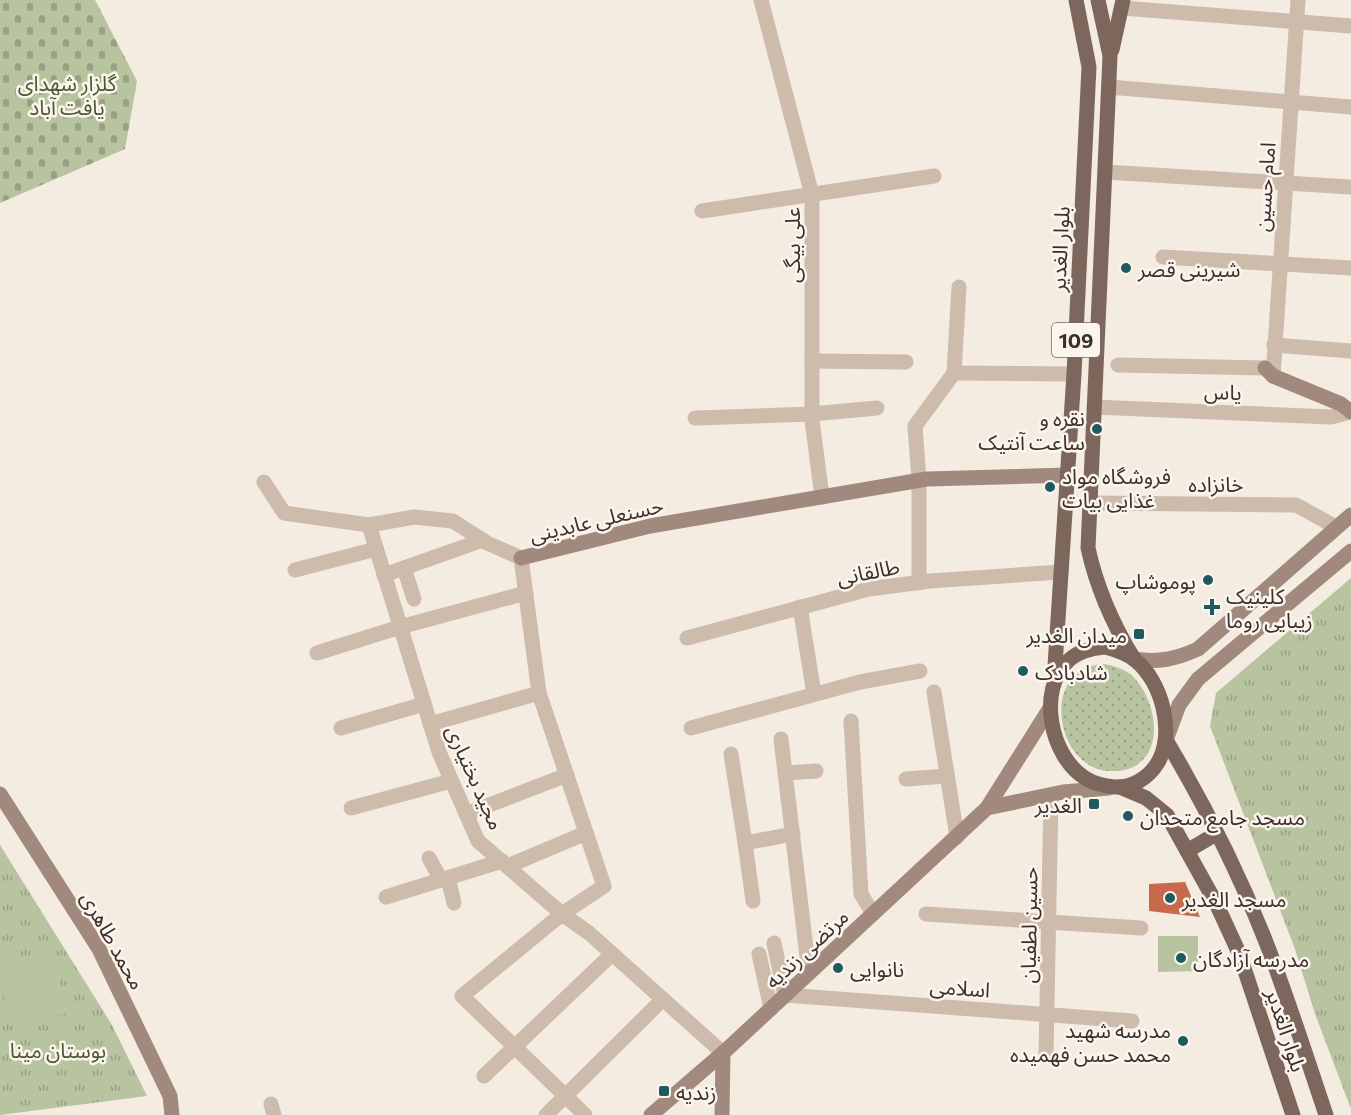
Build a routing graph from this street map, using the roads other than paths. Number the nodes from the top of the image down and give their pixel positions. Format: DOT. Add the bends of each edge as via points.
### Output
graph roads {
  1 [pos="761,0"];
  2 [pos="1076,0"];
  3 [pos="1098,0"];
  4 [pos="1298,0"];
  5 [pos="1122,4"];
  6 [pos="1296,22"];
  7 [pos="1351,26"];
  8 [pos="1110,56"];
  9 [pos="1109,87"];
  10 [pos="1291,102"];
  11 [pos="1351,107"];
  12 [pos="1105,172"];
  13 [pos="934,176"];
  14 [pos="1285,183"];
  15 [pos="1351,187"];
  16 [pos="812,195"];
  17 [pos="702,211"];
  18 [pos="1163,258"];
  19 [pos="1280,264"];
  20 [pos="1351,268"];
  21 [pos="959,288"];
  22 [pos="1274,345"];
  23 [pos="1351,351"];
  24 [pos="812,362"];
  25 [pos="906,362"];
  26 [pos="1118,365"];
  27 [pos="1269,372"];
  28 [pos="954,373"];
  29 [pos="1074,374"];
  30 [pos="1094,407"];
  31 [pos="877,408"];
  32 [pos="1351,412"];
  33 [pos="812,414"];
  34 [pos="695,418"];
  35 [pos="1068,475"];
  36 [pos="919,480"];
  37 [pos="264,482"];
  38 [pos="822,497"];
  39 [pos="1090,503"];
  40 [pos="1351,515"];
  41 [pos="369,525"];
  42 [pos="1336,527"];
  43 [pos="483,540"];
  44 [pos="376,549"];
  45 [pos="1351,551"];
  46 [pos="521,558"];
  47 [pos="404,568"];
  48 [pos="296,570"];
  49 [pos="1061,572"];
  50 [pos="384,575"];
  51 [pos="919,583"];
  52 [pos="526,593"];
  53 [pos="414,599"];
  54 [pos="800,607"];
  55 [pos="400,627"];
  56 [pos="687,638"];
  57 [pos="317,653"];
  58 [pos="1134,659"];
  59 [pos="920,670"];
  60 [pos="1054,681"];
  61 [pos="933,692"];
  62 [pos="539,693"];
  63 [pos="814,694"];
  64 [pos="424,704"];
  65 [pos="1050,708"];
  66 [pos="851,721"];
  67 [pos="430,724"];
  68 [pos="341,728"];
  69 [pos="691,728"];
  70 [pos="781,739"];
  71 [pos="1166,740"];
  72 [pos="731,754"];
  73 [pos="816,771"];
  74 [pos="785,773"];
  75 [pos="567,775"];
  76 [pos="947,776"];
  77 [pos="906,779"];
  78 [pos="451,781"];
  79 [pos="1120,787"];
  80 [pos="0,794"];
  81 [pos="1051,795"];
  82 [pos="351,808"];
  83 [pos="987,808"];
  84 [pos="466,814"];
  85 [pos="586,833"];
  86 [pos="793,834"];
  87 [pos="1216,834"];
  88 [pos="957,837"];
  89 [pos="745,843"];
  90 [pos="1187,851"];
  91 [pos="429,858"];
  92 [pos="505,864"];
  93 [pos="445,879"];
  94 [pos="386,897"];
  95 [pos="753,901"];
  96 [pos="454,903"];
  97 [pos="562,914"];
  98 [pos="873,914"];
  99 [pos="926,914"];
  100 [pos="1050,922"];
  101 [pos="1141,928"];
  102 [pos="774,943"];
  103 [pos="612,954"];
  104 [pos="759,954"];
  105 [pos="809,973"];
  106 [pos="785,995"];
  107 [pos="656,1006"];
  108 [pos="771,1009"];
  109 [pos="1047,1015"];
  110 [pos="1132,1021"];
  111 [pos="515,1047"];
  112 [pos="723,1053"];
  113 [pos="1046,1056"];
  114 [pos="484,1076"];
  115 [pos="565,1096"];
  116 [pos="172,1115"];
  117 [pos="546,1115"];
  118 [pos="585,1115"];
  119 [pos="651,1115"];
  120 [pos="722,1115"];
  121 [pos="1293,1115"];
  122 [pos="1326,1115"];
  1 -- 16 [label="street, علی بیگی"];
  2 -- 29 [label="main road, بلوار الغدیر / 109" via="1089,67"];
  3 -- 8 [label="main road, بلوار الغدیر / 109"];
  4 -- 6 [label="street, امام حسین"];
  5 -- 6 [label="street"];
  5 -- 8 [label="main road"];
  6 -- 7 [label="street"];
  6 -- 10 [label="street, امام حسین"];
  8 -- 9 [label="main road, بلوار الغدیر / 109"];
  9 -- 10 [label="street"];
  9 -- 12 [label="main road, بلوار الغدیر / 109"];
  10 -- 11 [label="street"];
  10 -- 14 [label="street, امام حسین"];
  12 -- 14 [label="street"];
  12 -- 30 [label="main road, بلوار الغدیر / 109"];
  13 -- 16 [label="street"];
  14 -- 15 [label="street"];
  14 -- 19 [label="street, امام حسین"];
  16 -- 17 [label="street"];
  16 -- 24 [label="street, علی بیگی"];
  18 -- 19 [label="street"];
  19 -- 20 [label="street"];
  19 -- 22 [label="street, امام حسین"];
  21 -- 28 [label="street"];
  22 -- 23 [label="street"];
  22 -- 27 [label="street, امام حسین"];
  24 -- 25 [label="street"];
  24 -- 33 [label="street, علی بیگی"];
  26 -- 27 [label="street"];
  27 -- 32 [label="main road"];
  28 -- 29 [label="street"];
  28 -- 36 [label="street" via="915,426"];
  29 -- 35 [label="main road, بلوار الغدیر / 109"];
  30 -- 32 [label="street, یاس" via="1331,417"];
  30 -- 39 [label="main road, بلوار الغدیر / 109"];
  31 -- 33 [label="street"];
  33 -- 34 [label="street"];
  33 -- 38 [label="street, علی بیگی"];
  35 -- 36 [label="main road, حسنعلی عابدینی"];
  35 -- 49 [label="main road, بلوار الغدیر / 109"];
  36 -- 38 [label="main road, حسنعلی عابدینی"];
  36 -- 51 [label="street"];
  37 -- 41 [label="street" via="284,513"];
  38 -- 46 [label="main road, حسنعلی عابدینی" via="650,526"];
  39 -- 42 [label="street, خانزاده" via="1296,504"];
  39 -- 58 [label="main road, بلوار الغدیر / 109" via="1088,548 1095,580"];
  40 -- 42 [label="main road"];
  41 -- 43 [label="street" via="414,517 453,521"];
  41 -- 44 [label="street, مجید بختیاری"];
  42 -- 58 [label="main road" via="1198,649 1166,660"];
  43 -- 46 [label="street"];
  43 -- 47 [label="street"];
  44 -- 48 [label="street"];
  44 -- 50 [label="street, مجید بختیاری"];
  45 -- 71 [label="main road" via="1198,679 1179,705"];
  46 -- 52 [label="street, حسنعلی عابدینی"];
  47 -- 50 [label="street"];
  47 -- 53 [label="street"];
  49 -- 51 [label="street, طالقانی"];
  49 -- 60 [label="main road, بلوار الغدیر / 109"];
  50 -- 55 [label="street, مجید بختیاری"];
  51 -- 54 [label="street, طالقانی" via="869,589"];
  52 -- 55 [label="street"];
  52 -- 62 [label="street, حسنعلی عابدینی"];
  54 -- 56 [label="street, طالقانی"];
  54 -- 63 [label="street"];
  55 -- 57 [label="street"];
  55 -- 64 [label="street, مجید بختیاری"];
  58 -- 60 [label="main road" via="1106,647 1088,650 1067,661"];
  58 -- 71 [label="main road" via="1154,684 1164,716"];
  59 -- 63 [label="street"];
  60 -- 65 [label="main road"];
  61 -- 76 [label="street"];
  62 -- 67 [label="street"];
  62 -- 75 [label="street, حسنعلی عابدینی"];
  63 -- 69 [label="street"];
  64 -- 67 [label="street, مجید بختیاری"];
  64 -- 68 [label="street"];
  65 -- 79 [label="main road" via="1059,746 1075,769 1094,782"];
  65 -- 83 [label="main road, مرتضی زندیه"];
  66 -- 98 [label="street" via="861,894"];
  67 -- 78 [label="street, مجید بختیاری"];
  70 -- 74 [label="street"];
  71 -- 79 [label="main road" via="1152,771 1138,782"];
  71 -- 87 [label="main road, بلوار الغدیر"];
  72 -- 89 [label="street"];
  73 -- 74 [label="street"];
  74 -- 86 [label="street"];
  75 -- 84 [label="street"];
  75 -- 85 [label="street, حسنعلی عابدینی"];
  76 -- 77 [label="street"];
  76 -- 88 [label="street"];
  78 -- 82 [label="street"];
  78 -- 84 [label="street, مجید بختیاری"];
  79 -- 81 [label="main road"];
  79 -- 90 [label="main road, بلوار الغدیر" via="1146,798 1167,815"];
  80 -- 116 [label="main road, محمد طاهری" via="99,949 170,1096"];
  81 -- 83 [label="main road"];
  81 -- 100 [label="street, حسین لطفیان"];
  83 -- 88 [label="main road, مرتضی زندیه"];
  84 -- 92 [label="street, مجید بختیاری" via="478,841"];
  85 -- 92 [label="street"];
  85 -- 97 [label="street, حسنعلی عابدینی" via="604,886"];
  86 -- 89 [label="street"];
  86 -- 105 [label="street"];
  87 -- 90 [label="main road"];
  87 -- 122 [label="main road, بلوار الغدیر" via="1264,938"];
  88 -- 98 [label="main road, مرتضی زندیه"];
  89 -- 95 [label="street"];
  90 -- 121 [label="main road, بلوار الغدیر" via="1239,953"];
  91 -- 93 [label="street"];
  92 -- 93 [label="street"];
  92 -- 97 [label="street, مجید بختیاری"];
  93 -- 94 [label="street"];
  93 -- 96 [label="street"];
  97 -- 103 [label="street, مجید بختیاری"];
  97 -- 111 [label="street" via="462,996"];
  98 -- 105 [label="main road, مرتضی زندیه"];
  99 -- 100 [label="street"];
  100 -- 101 [label="street"];
  100 -- 109 [label="street, حسین لطفیان"];
  102 -- 106 [label="street"];
  103 -- 111 [label="street"];
  103 -- 112 [label="street, مجید بختیاری"];
  104 -- 108 [label="street"];
  105 -- 106 [label="main road, مرتضی زندیه"];
  106 -- 108 [label="main road, مرتضی زندیه"];
  106 -- 109 [label="street, اسلامی"];
  107 -- 115 [label="street"];
  108 -- 112 [label="main road, مرتضی زندیه"];
  109 -- 110 [label="street, اسلامی"];
  109 -- 113 [label="street, حسین لطفیان"];
  111 -- 114 [label="street"];
  111 -- 115 [label="street"];
  112 -- 119 [label="main road, مرتضی زندیه"];
  112 -- 120 [label="main road"];
  115 -- 117 [label="street"];
  115 -- 118 [label="street"];
}
